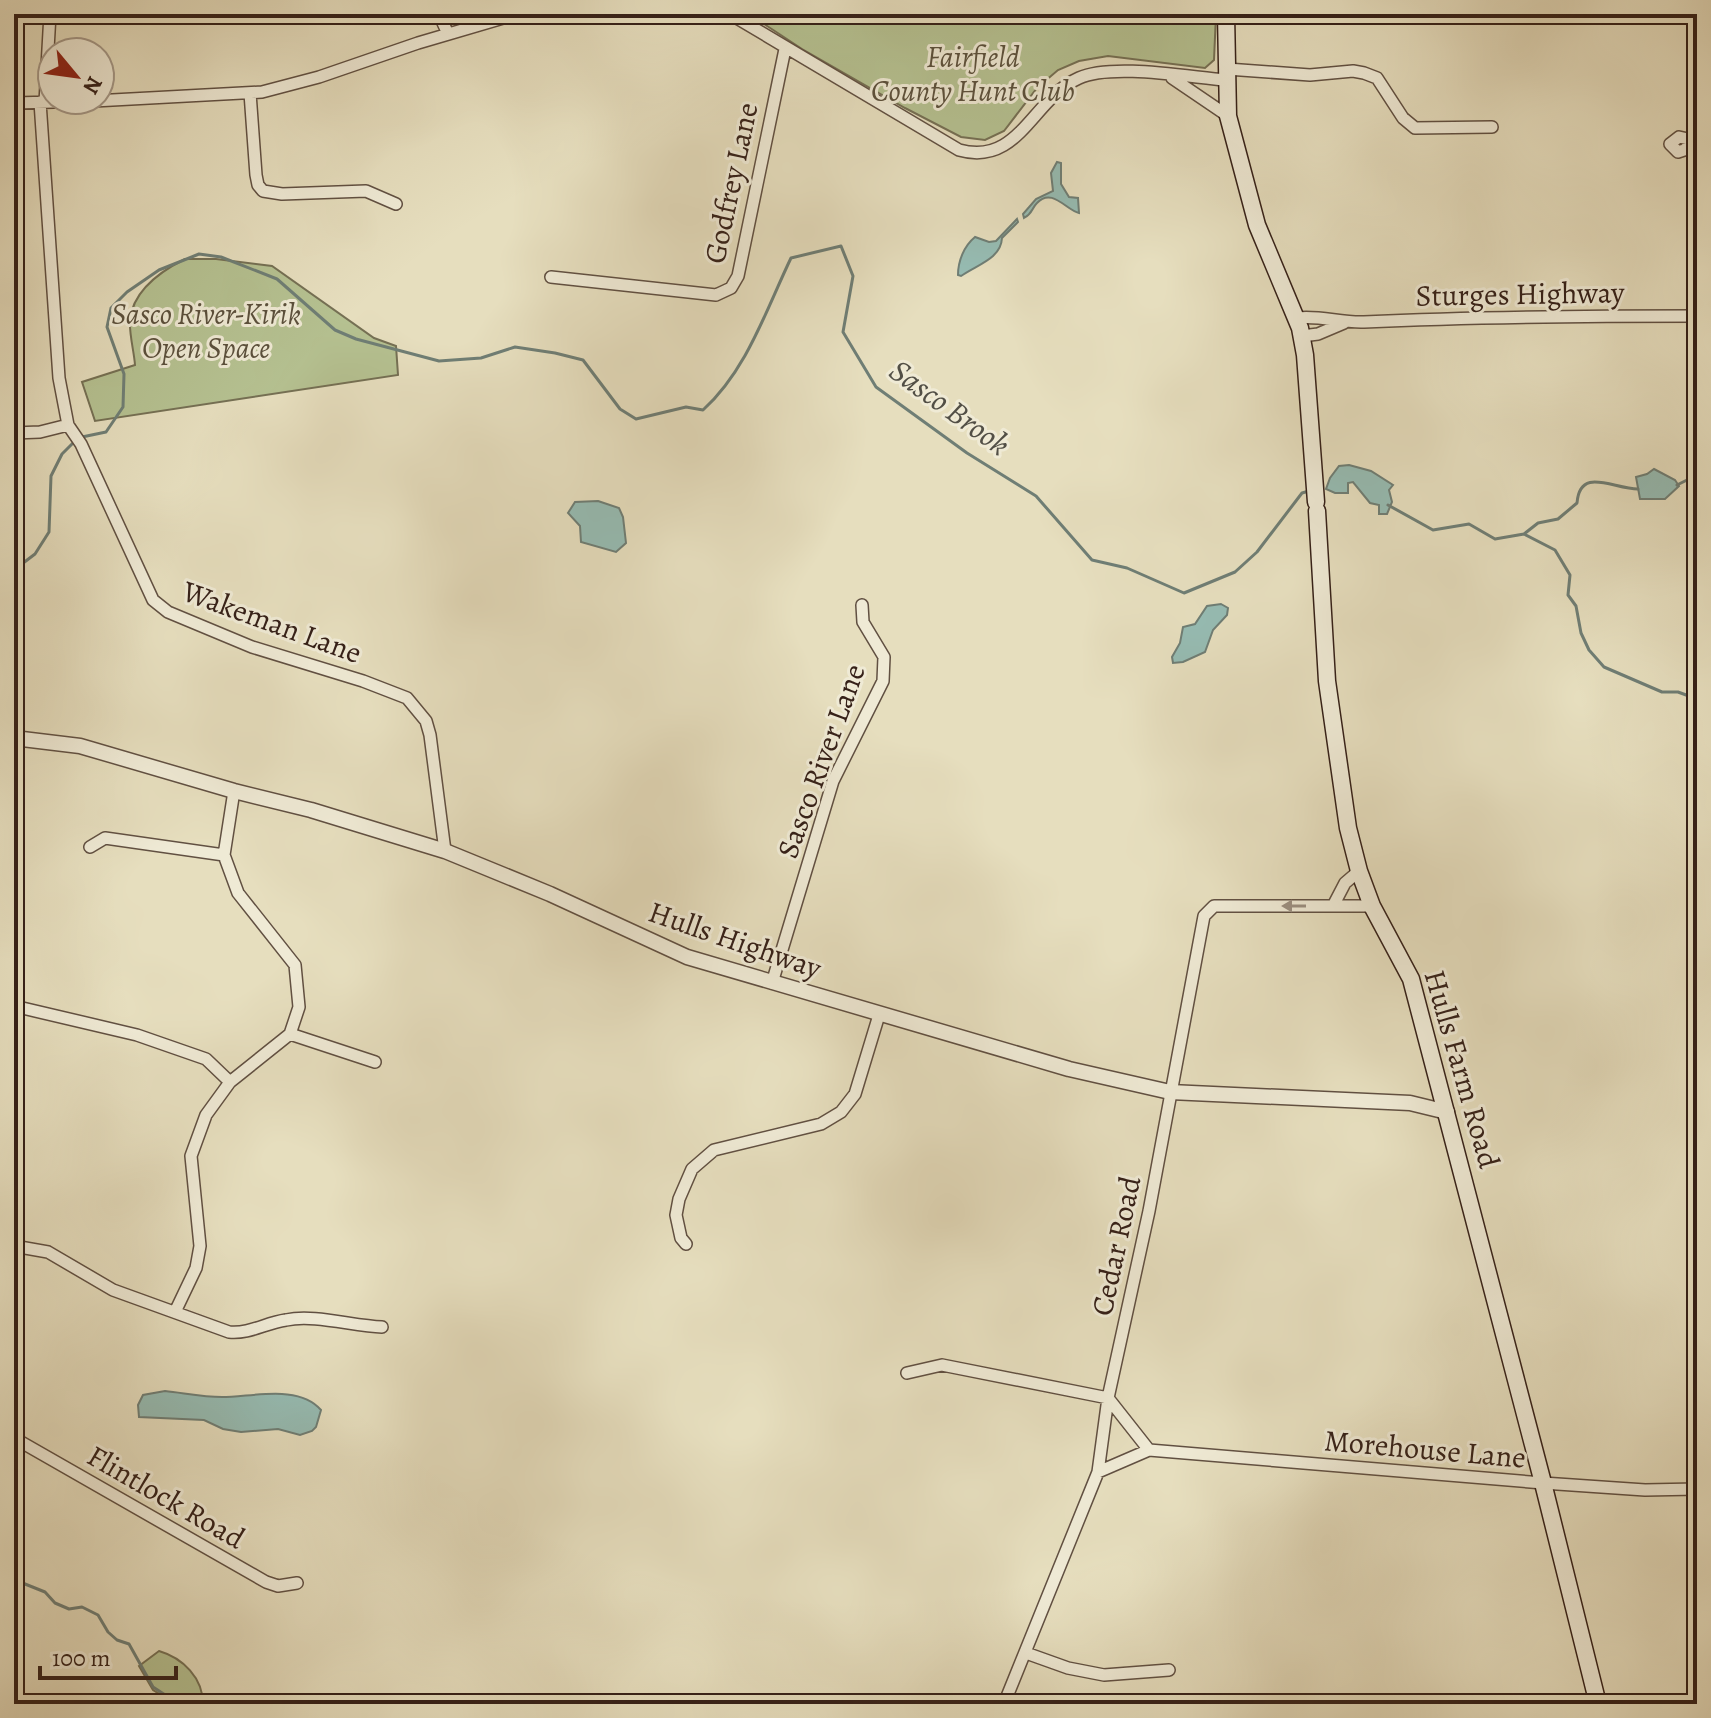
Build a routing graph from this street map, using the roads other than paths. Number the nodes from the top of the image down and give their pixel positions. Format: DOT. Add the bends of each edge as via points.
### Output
graph roads {
  1 [pos="50,14"];
  2 [pos="439,14"];
  3 [pos="517,14"];
  4 [pos="730,14"];
  5 [pos="1226,14"];
  6 [pos="448,34"];
  7 [pos="48,36"];
  8 [pos="785,49"];
  9 [pos="1226,74"];
  10 [pos="1168,76"];
  11 [pos="250,93"];
  12 [pos="116,99"];
  13 [pos="36,102"];
  14 [pos="14,103"];
  15 [pos="43,116"];
  16 [pos="1228,116"];
  17 [pos="1492,127"];
  18 [pos="396,204"];
  19 [pos="551,277"];
  20 [pos="1697,316"];
  21 [pos="1297,318"];
  22 [pos="1345,323"];
  23 [pos="1303,343"];
  24 [pos="14,433"];
  25 [pos="75,434"];
  26 [pos="862,605"];
  27 [pos="14,738"];
  28 [pos="234,791"];
  29 [pos="90,847"];
  30 [pos="445,851"];
  31 [pos="224,855"];
  32 [pos="1359,871"];
  33 [pos="1333,906"];
  34 [pos="1372,906"];
  35 [pos="772,983"];
  36 [pos="14,1006"];
  37 [pos="879,1015"];
  38 [pos="290,1034"];
  39 [pos="375,1062"];
  40 [pos="230,1082"];
  41 [pos="1170,1092"];
  42 [pos="1441,1095"];
  43 [pos="1410,1103"];
  44 [pos="1447,1112"];
  45 [pos="686,1244"];
  46 [pos="14,1246"];
  47 [pos="175,1312"];
  48 [pos="382,1327"];
  49 [pos="907,1373"];
  50 [pos="1108,1398"];
  51 [pos="14,1438"];
  52 [pos="1149,1450"];
  53 [pos="1098,1472"];
  54 [pos="1543,1483"];
  55 [pos="1697,1489"];
  56 [pos="297,1583"];
  57 [pos="1026,1653"];
  58 [pos="1169,1670"];
  59 [pos="1004,1704"];
  60 [pos="1598,1704"];
  1 -- 7 [label="street, Wakeman Lane"];
  2 -- 6 [label="street"];
  3 -- 6 [label="street"];
  4 -- 8 [label="street"];
  5 -- 9 [label="main road, Hulls Farm Road"];
  6 -- 11 [label="street" via="319,77"];
  8 -- 10 [label="street" via="959,150 983,154 1005,146 1051,97 1080,77 1113,72"];
  8 -- 19 [label="street, Godfrey Lane" via="738,276 731,288 716,295"];
  9 -- 10 [label="street"];
  9 -- 16 [label="main road, Hulls Farm Road"];
  9 -- 17 [label="street" via="1364,73 1377,78 1415,128"];
  10 -- 16 [label="street"];
  11 -- 12 [label="street"];
  11 -- 18 [label="street" via="256,175 263,191 366,191"];
  13 -- 14 [label="street"];
  15 -- 25 [label="street, Wakeman Lane" via="59,378"];
  16 -- 21 [label="main road, Hulls Farm Road" via="1257,225"];
  20 -- 22 [label="street, Sturges Highway"];
  21 -- 22 [label="street, Sturges Highway"];
  21 -- 23 [label="main road, Hulls Farm Road"];
  22 -- 23 [label="street, Sturges Highway"];
  23 -- 32 [label="main road, Hulls Farm Road" via="1327,681"];
  24 -- 25 [label="street"];
  25 -- 30 [label="street, Wakeman Lane" via="153,600 168,612 252,647 407,698 430,735"];
  26 -- 35 [label="street, Sasco River Lane" via="863,622 884,657 883,681 833,781"];
  27 -- 28 [label="street, Hulls Highway" via="80,746"];
  28 -- 30 [label="street, Hulls Highway"];
  28 -- 31 [label="street"];
  29 -- 31 [label="street" via="105,838"];
  30 -- 35 [label="street, Hulls Highway" via="687,957"];
  31 -- 38 [label="street" via="238,893 295,965 299,1007"];
  32 -- 33 [label="street" via="1345,883"];
  32 -- 34 [label="main road, Hulls Farm Road"];
  33 -- 34 [label="street, Cedar Road"];
  33 -- 41 [label="street, Cedar Road, one-way" via="1214,906 1204,916"];
  34 -- 42 [label="main road, Hulls Farm Road" via="1411,979"];
  35 -- 37 [label="street, Hulls Highway"];
  36 -- 40 [label="street" via="137,1035 192,1054 206,1059"];
  37 -- 41 [label="street, Hulls Highway"];
  37 -- 45 [label="street" via="855,1094 841,1112 821,1124 714,1150 692,1169 676,1215"];
  38 -- 39 [label="street"];
  38 -- 40 [label="street"];
  40 -- 47 [label="street" via="206,1115 191,1156 200,1246 196,1268"];
  41 -- 43 [label="street, Hulls Highway"];
  41 -- 50 [label="street, Cedar Road"];
  42 -- 43 [label="street, Hulls Highway"];
  42 -- 44 [label="main road, Hulls Farm Road"];
  43 -- 44 [label="street, Hulls Highway"];
  44 -- 54 [label="main road, Hulls Farm Road"];
  46 -- 47 [label="street" via="48,1252 113,1290"];
  47 -- 48 [label="street" via="229,1332 299,1319"];
  49 -- 50 [label="street" via="942,1365"];
  50 -- 52 [label="street"];
  50 -- 53 [label="street, Cedar Road"];
  51 -- 56 [label="street, Flintlock Road" via="266,1582"];
  52 -- 53 [label="street, Morehouse Lane"];
  52 -- 54 [label="street, Morehouse Lane"];
  53 -- 57 [label="street, Cedar Road"];
  54 -- 55 [label="street, Morehouse Lane"];
  54 -- 60 [label="main road, Hulls Farm Road"];
  57 -- 58 [label="street" via="1104,1675"];
  57 -- 59 [label="street, Cedar Road"];
}
